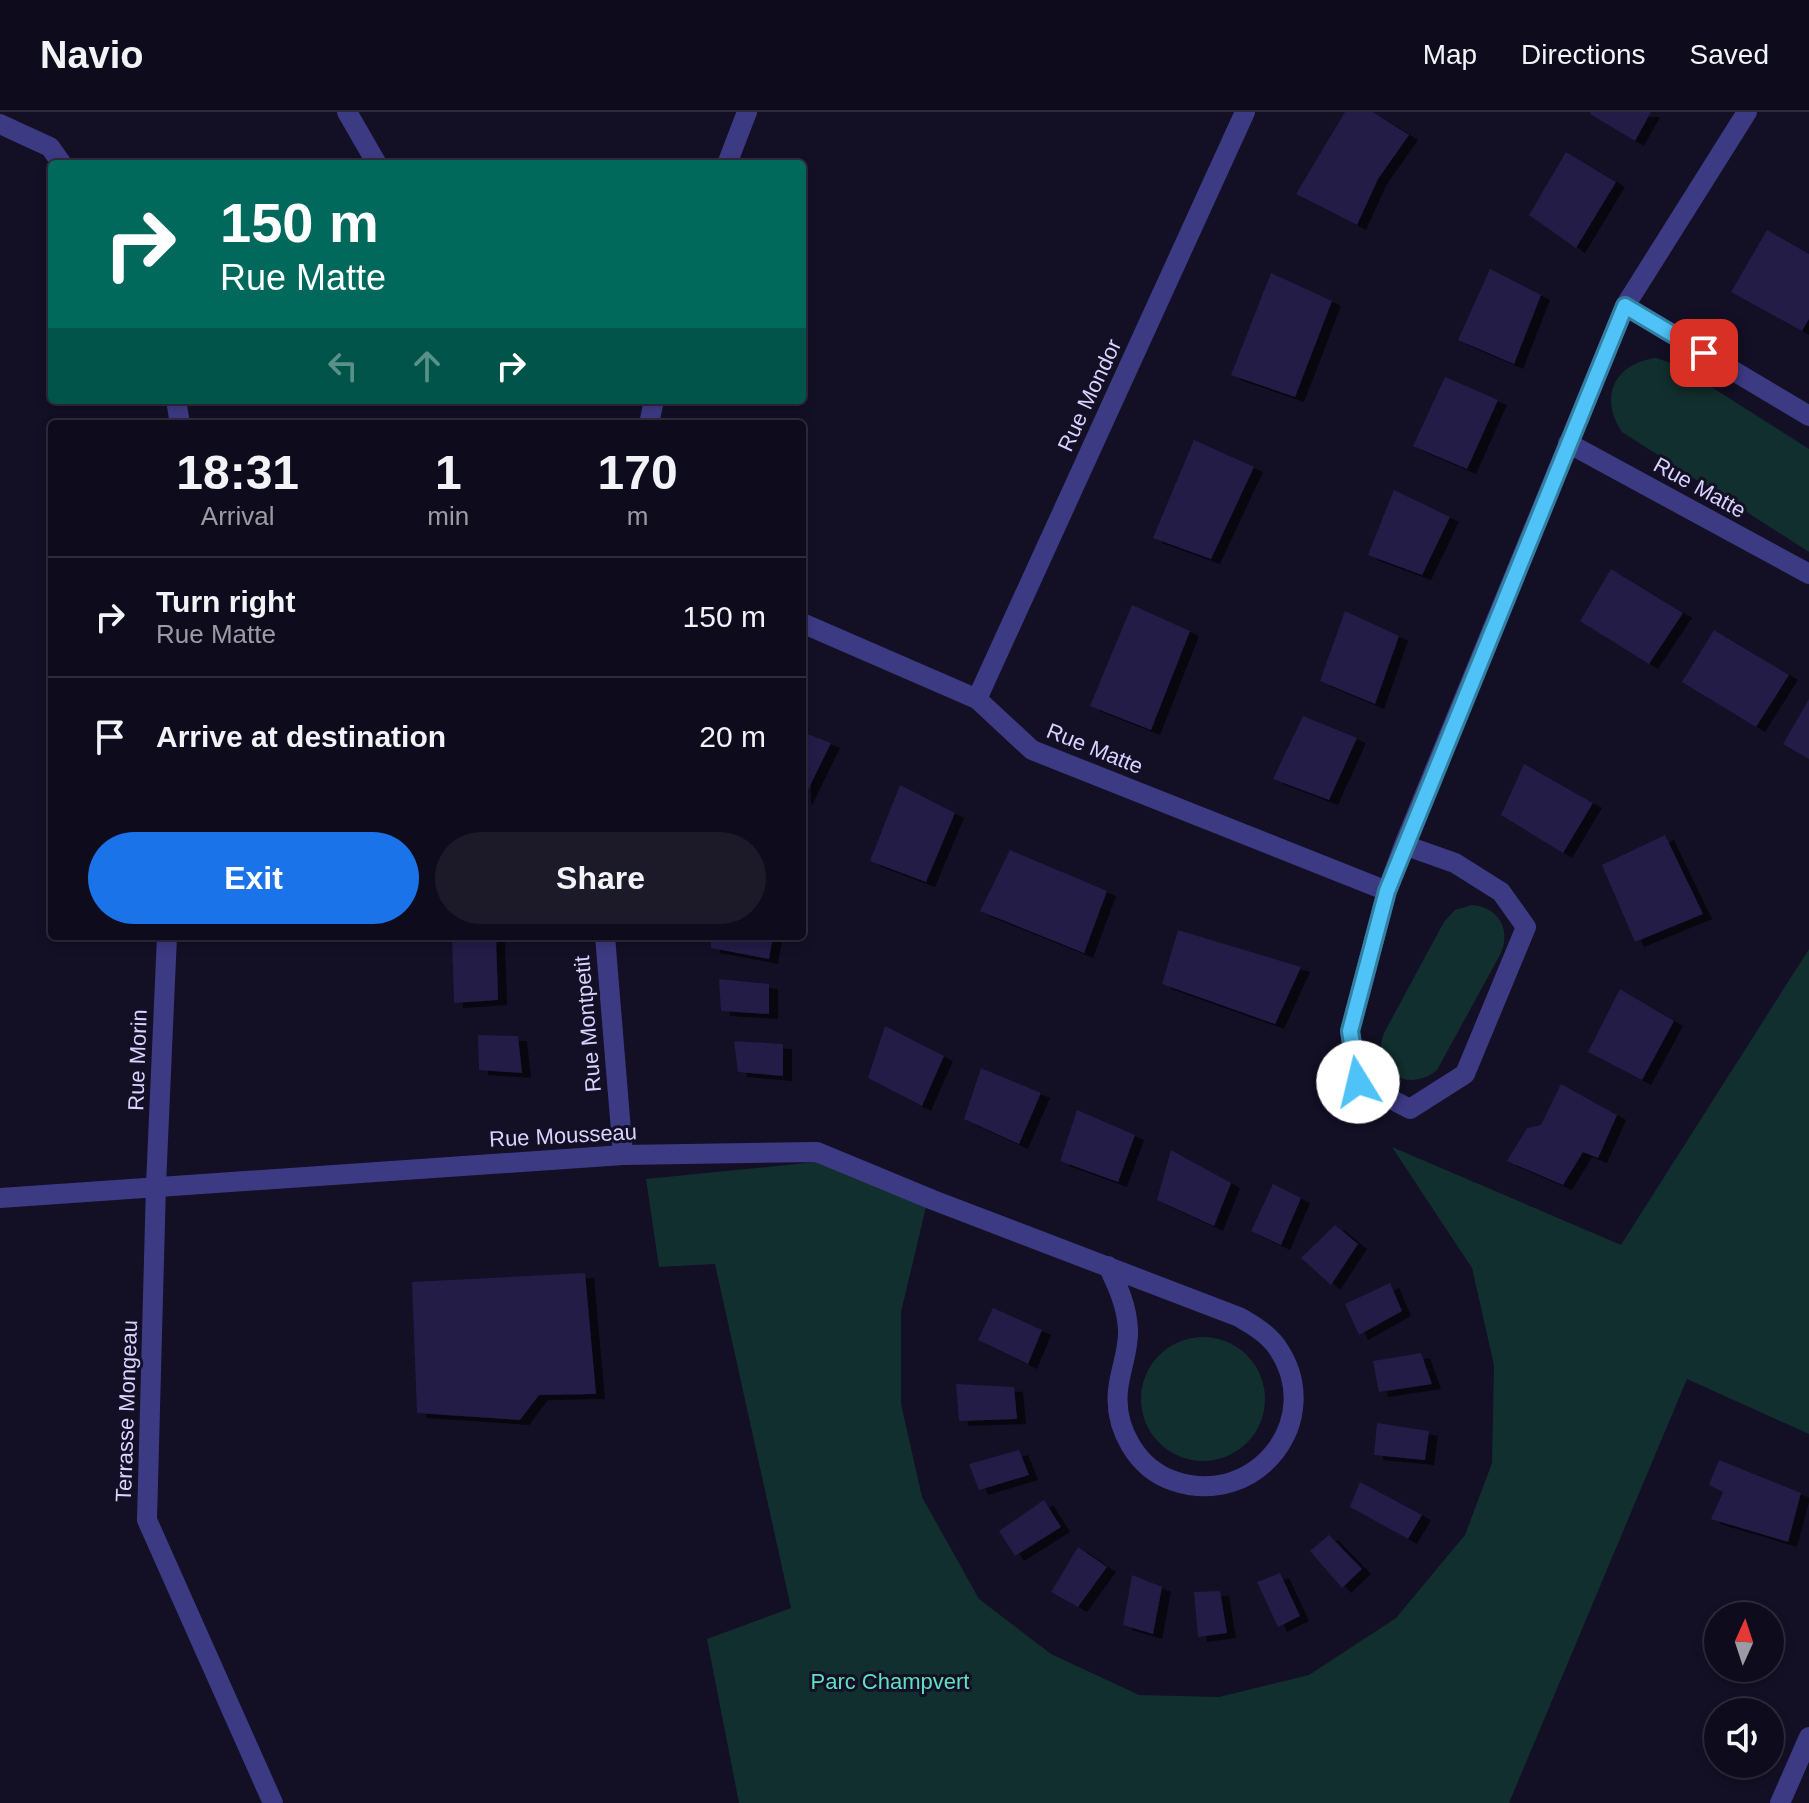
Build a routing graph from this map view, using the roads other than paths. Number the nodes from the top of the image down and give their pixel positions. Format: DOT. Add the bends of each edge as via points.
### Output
graph roads {
  1 [pos="347,112"];
  2 [pos="747,112"];
  3 [pos="1245,112"];
  4 [pos="1747,112"];
  5 [pos="0,124"];
  6 [pos="59,160"];
  7 [pos="375,160"];
  8 [pos="729,160"];
  9 [pos="1625,306"];
  10 [pos="1809,416"];
  11 [pos="1568,443"];
  12 [pos="1809,574"];
  13 [pos="806,625"];
  14 [pos="977,699"];
  15 [pos="1404,845"];
  16 [pos="1387,891"];
  17 [pos="167,940"];
  18 [pos="605,940"];
  19 [pos="623,1155"];
  20 [pos="156,1185"];
  21 [pos="0,1198"];
  22 [pos="1108,1266"];
  23 [pos="1809,1737"];
  24 [pos="273,1803"];
  25 [pos="1780,1803"];
  1 -- 7 [label="street"];
  2 -- 8 [label="street"];
  3 -- 14 [label="street, Rue Mondor"];
  4 -- 9 [label="street"];
  5 -- 6 [label="street" via="50,147"];
  9 -- 10 [label="street"];
  9 -- 11 [label="street"];
  11 -- 12 [label="street, Rue Matte"];
  11 -- 15 [label="street"];
  13 -- 14 [label="street, Rue Matte"];
  14 -- 16 [label="street, Rue Matte" via="1032,750"];
  15 -- 16 [label="street"];
  15 -- 16 [label="street" via="1455,863 1501,892 1526,927 1465,1074 1410,1109 1358,1082 1350,1031"];
  17 -- 20 [label="street, Rue Morin"];
  18 -- 19 [label="street, Rue Montpetit"];
  19 -- 20 [label="street, Rue Mousseau"];
  19 -- 22 [label="street, Rue Mousseau" via="817,1152"];
  20 -- 21 [label="street, Rue Mousseau"];
  20 -- 24 [label="street, Terrasse Mongeau" via="147,1520"];
  22 -- 22 [label="street, Rue Mousseau" via="1123,1297 1128,1331 1118,1411 1135,1453 1172,1481 1194,1486 1218,1486 1260,1469 1288,1433 1293,1410 1294,1387 1276,1345 1239,1317"];
  23 -- 25 [label="street"];
}
